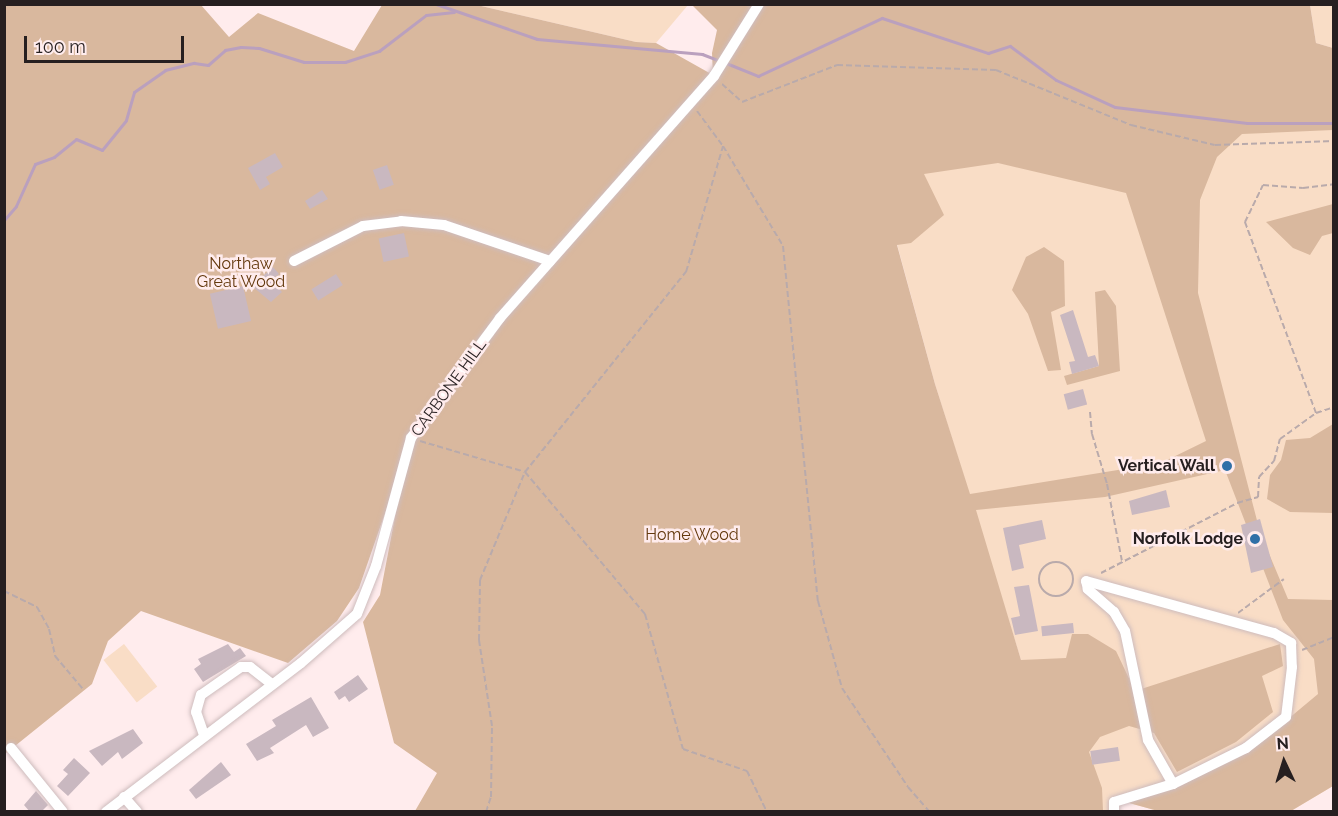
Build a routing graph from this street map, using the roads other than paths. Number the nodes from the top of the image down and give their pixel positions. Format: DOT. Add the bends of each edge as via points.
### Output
graph roads {
  1 [pos="759,4"];
  2 [pos="294,261"];
  3 [pos="550,261"];
  4 [pos="272,684"];
  5 [pos="204,735"];
  6 [pos="11,748"];
  7 [pos="1173,784"];
  8 [pos="124,797"];
  9 [pos="63,812"];
  10 [pos="106,812"];
  11 [pos="137,812"];
  12 [pos="1114,812"];
  1 -- 3 [label="street, CARBONE HILL" via="716,72"];
  2 -- 3 [label="street" via="363,226 401,221 444,225"];
  3 -- 4 [label="street, CARBONE HILL" via="500,318 411,438 376,566 357,614"];
  4 -- 5 [label="street, CARBONE HILL"];
  4 -- 5 [label="street" via="257,670 241,667 201,695 196,712"];
  5 -- 8 [label="street, CARBONE HILL"];
  6 -- 9 [label="street"];
  7 -- 7 [label="street" via="1148,740 1125,631 1114,612 1088,589 1086,581 1274,633 1291,643 1286,717 1246,748"];
  7 -- 12 [label="street" via="1114,802"];
  8 -- 10 [label="street, CARBONE HILL"];
  8 -- 11 [label="street"];
}
